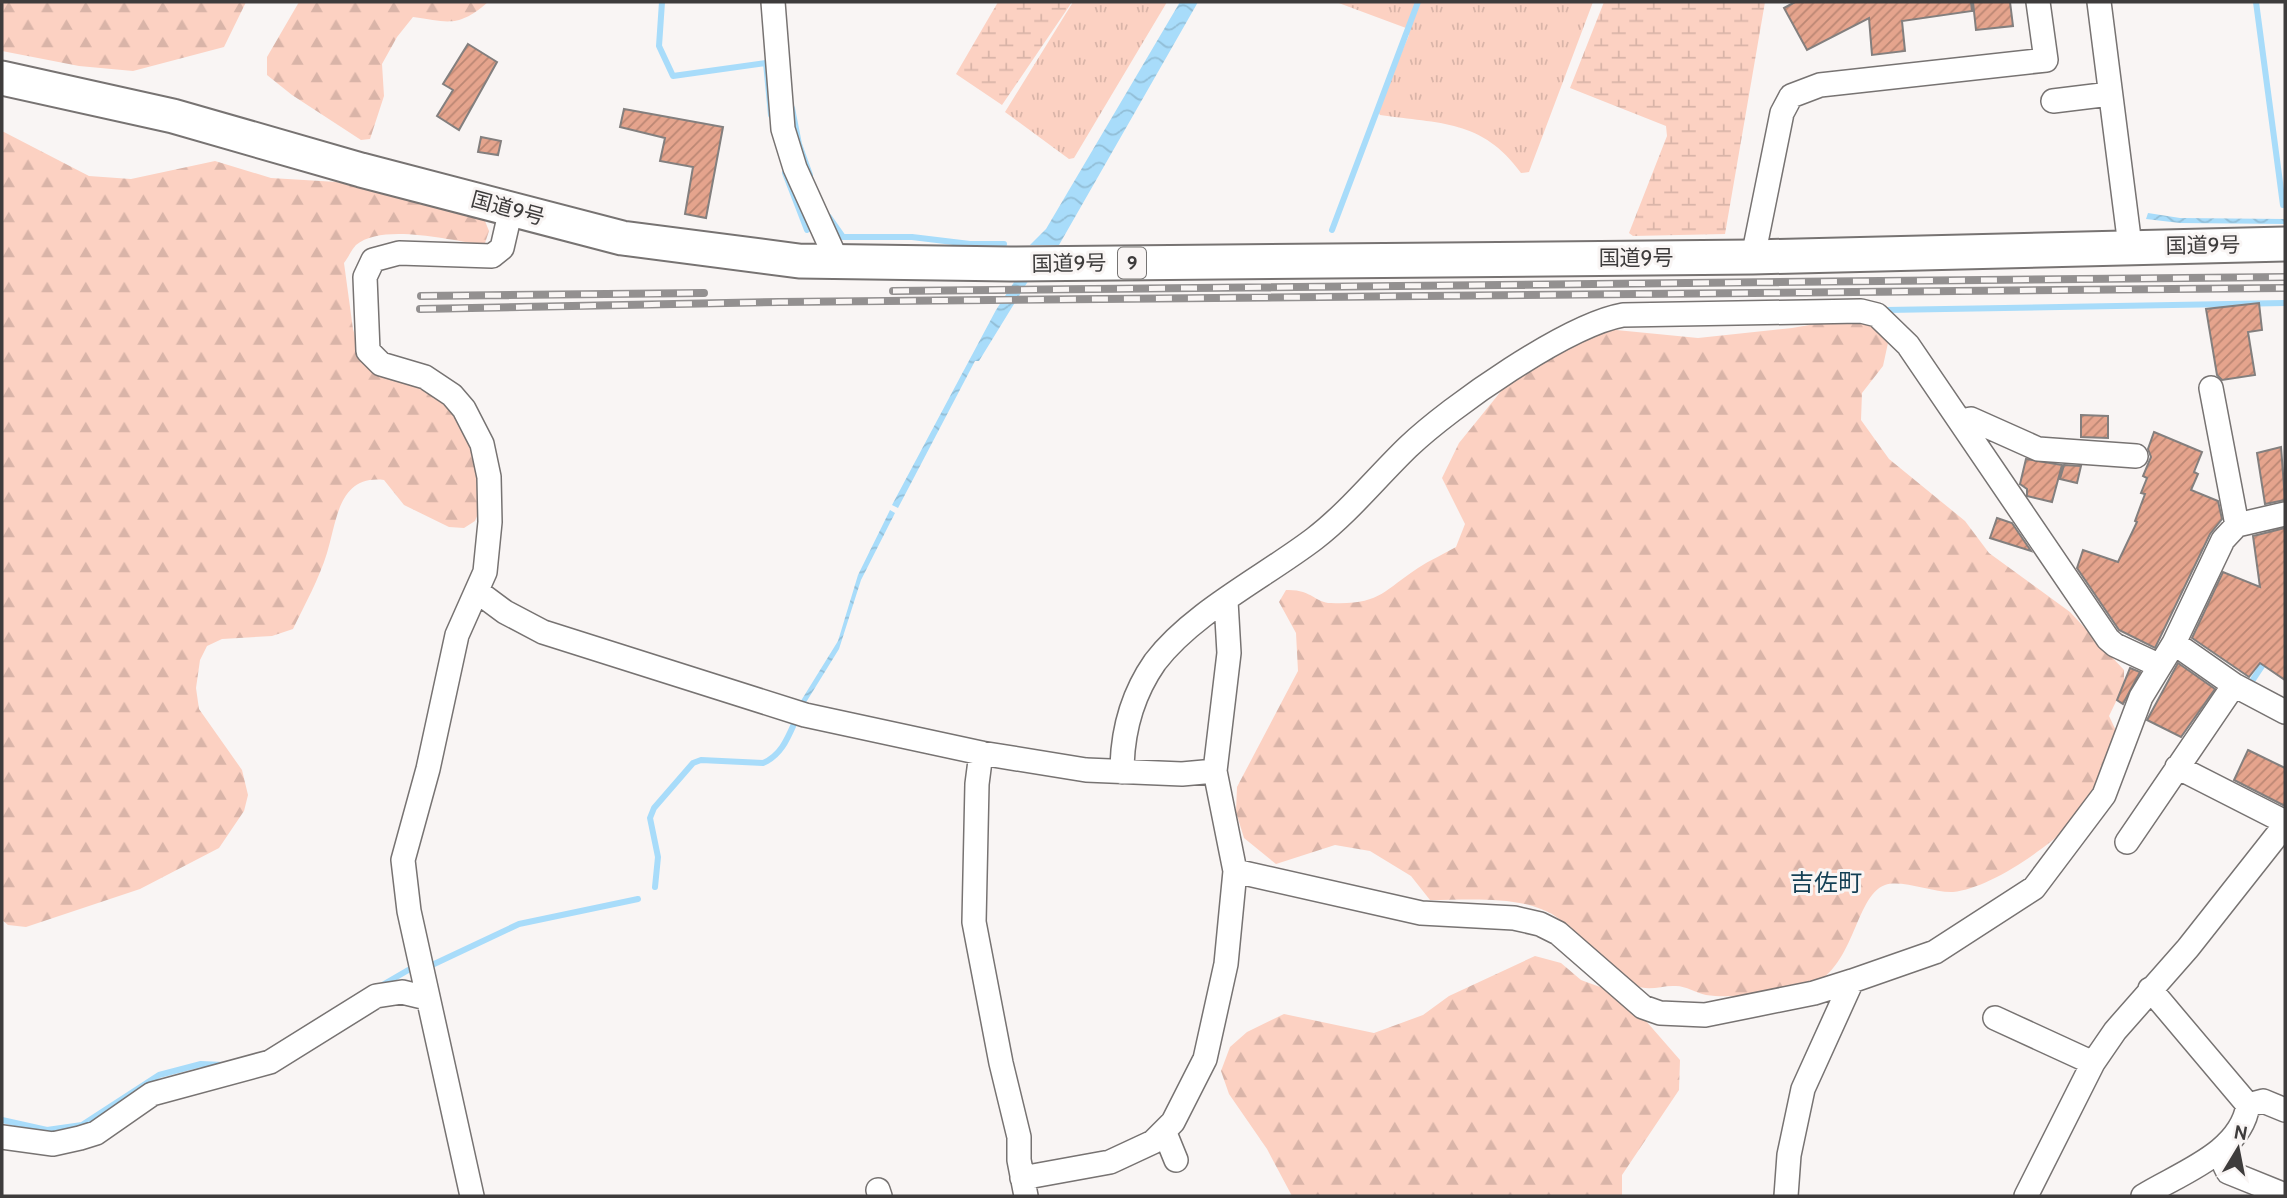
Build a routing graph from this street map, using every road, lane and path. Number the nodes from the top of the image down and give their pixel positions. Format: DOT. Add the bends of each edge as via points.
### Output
graph roads {
  1 [pos="772,2"];
  2 [pos="2038,2"];
  3 [pos="2099,2"];
  4 [pos="2,78"];
  5 [pos="2110,94"];
  6 [pos="2053,101"];
  7 [pos="512,209"];
  8 [pos="2285,244"];
  9 [pos="2130,246"];
  10 [pos="1753,257"];
  11 [pos="838,263"];
  12 [pos="2211,388"];
  13 [pos="2226,408"];
  14 [pos="1960,421"];
  15 [pos="2136,456"];
  16 [pos="2285,514"];
  17 [pos="2242,523"];
  18 [pos="478,592"];
  19 [pos="1226,601"];
  20 [pos="2174,643"];
  21 [pos="2158,665"];
  22 [pos="2234,685"];
  23 [pos="2283,706"];
  24 [pos="981,754"];
  25 [pos="2177,766"];
  26 [pos="1215,771"];
  27 [pos="1122,772"];
  28 [pos="2285,823"];
  29 [pos="2127,842"];
  30 [pos="1235,871"];
  31 [pos="1853,981"];
  32 [pos="2150,989"];
  33 [pos="427,998"];
  34 [pos="1995,1018"];
  35 [pos="2093,1063"];
  36 [pos="2248,1105"];
  37 [pos="2285,1110"];
  38 [pos="1165,1133"];
  39 [pos="2,1136"];
  40 [pos="2229,1144"];
  41 [pos="1176,1160"];
  42 [pos="1024,1187"];
  43 [pos="2285,1195"];
  44 [pos="471,1196"];
  45 [pos="1786,1196"];
  46 [pos="2026,1196"];
  47 [pos="2143,1196"];
  1 -- 11 [label="street" via="783,129"];
  2 -- 10 [label="street" via="2046,60 1820,85 1791,96 1782,113"];
  3 -- 5 [label="street"];
  4 -- 7 [label="highway, 国道9号 / 9" via="173,116"];
  5 -- 6 [label="street"];
  5 -- 9 [label="street"];
  7 -- 11 [label="highway, 国道9号 / 9" via="622,238 749,257"];
  7 -- 18 [label="street" via="502,248 492,256 389,254 373,260 365,277 365,341 372,358 440,384 464,409 482,444 489,477 490,522"];
  8 -- 9 [label="highway, 国道9号 / 9"];
  9 -- 10 [label="highway, 国道9号 / 9"];
  10 -- 11 [label="highway, 国道9号 / 9"];
  12 -- 17 [label="street"];
  13 -- 17 [label="street"];
  14 -- 15 [label="street" via="1970,419 2038,449"];
  14 -- 19 [label="street" via="1908,345 1870,312 1658,312 1606,318 1572,332 1450,412 1405,449 1348,512"];
  14 -- 21 [label="street" via="2108,639"];
  16 -- 17 [label="street"];
  17 -- 20 [label="street" via="2222,540"];
  18 -- 24 [label="street" via="543,632 805,715"];
  18 -- 33 [label="street" via="457,635 428,769 404,851 404,884"];
  19 -- 26 [label="street" via="1229,653"];
  19 -- 27 [label="street" via="1188,627 1143,680 1127,724"];
  20 -- 21 [label="street"];
  20 -- 22 [label="street"];
  21 -- 31 [label="street" via="2104,794 2034,888 1935,952"];
  22 -- 23 [label="street"];
  22 -- 25 [label="street"];
  24 -- 27 [label="street" via="1054,767"];
  24 -- 42 [label="street" via="974,922 1019,1137"];
  25 -- 28 [label="street"];
  25 -- 29 [label="street"];
  26 -- 27 [label="street"];
  26 -- 30 [label="street"];
  28 -- 32 [label="street" via="2188,948"];
  30 -- 31 [label="street" via="1421,913 1514,918 1540,925 1558,933 1643,1007 1660,1013 1705,1015"];
  30 -- 38 [label="street" via="1226,964 1212,1036 1194,1084"];
  31 -- 45 [label="street" via="1802,1089"];
  32 -- 35 [label="street"];
  32 -- 36 [label="street"];
  33 -- 39 [label="street" via="402,992 376,996 270,1062 152,1094 96,1133 73,1141 41,1143"];
  33 -- 44 [label="street"];
  34 -- 35 [label="street"];
  35 -- 46 [label="street"];
  36 -- 37 [label="street" via="2263,1101"];
  36 -- 40 [label="street"];
  38 -- 41 [label="street"];
  38 -- 42 [label="street" via="1137,1152"];
  40 -- 43 [label="street" via="2228,1172"];
  40 -- 47 [label="street"];
}
